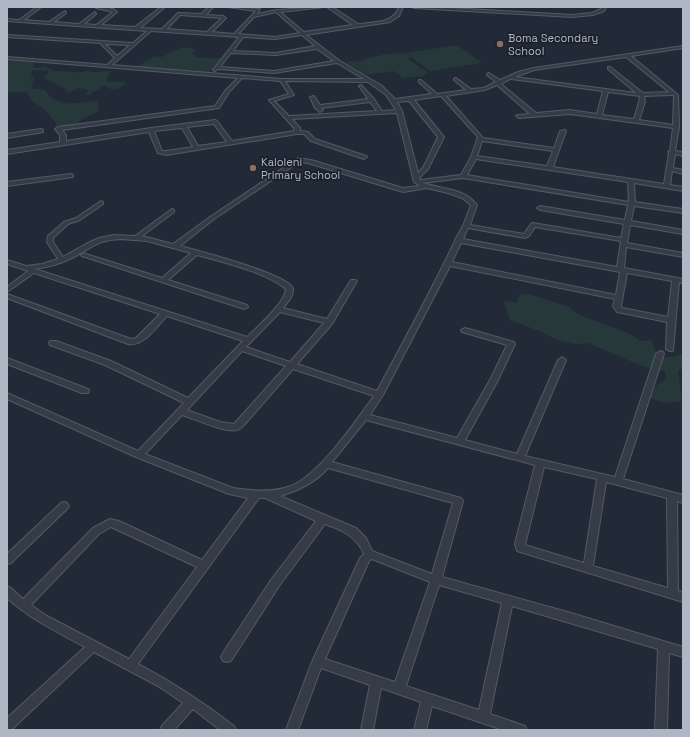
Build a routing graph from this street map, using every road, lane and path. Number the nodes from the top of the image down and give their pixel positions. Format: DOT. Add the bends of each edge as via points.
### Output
graph roads {
  1 [pos="163,7"];
  2 [pos="211,7"];
  3 [pos="230,7"];
  4 [pos="322,7"];
  5 [pos="329,7"];
  6 [pos="401,7"];
  7 [pos="414,7"];
  8 [pos="501,7"];
  9 [pos="604,7"];
  10 [pos="38,8"];
  11 [pos="98,8"];
  12 [pos="305,8"];
  13 [pos="453,8"];
  14 [pos="260,9"];
  15 [pos="478,9"];
  16 [pos="275,11"];
  17 [pos="65,12"];
  18 [pos="501,12"];
  19 [pos="95,13"];
  20 [pos="202,15"];
  21 [pos="254,16"];
  22 [pos="7,20"];
  23 [pos="20,21"];
  24 [pos="50,23"];
  25 [pos="80,25"];
  26 [pos="356,25"];
  27 [pos="97,26"];
  28 [pos="136,29"];
  29 [pos="150,30"];
  30 [pos="164,30"];
  31 [pos="210,34"];
  32 [pos="304,34"];
  33 [pos="235,35"];
  34 [pos="9,36"];
  35 [pos="242,36"];
  36 [pos="101,42"];
  37 [pos="10,43"];
  38 [pos="133,44"];
  39 [pos="319,47"];
  40 [pos="683,47"];
  41 [pos="229,52"];
  42 [pos="627,56"];
  43 [pos="7,58"];
  44 [pos="117,58"];
  45 [pos="338,62"];
  46 [pos="108,66"];
  47 [pos="217,68"];
  48 [pos="610,68"];
  49 [pos="212,74"];
  50 [pos="489,74"];
  51 [pos="242,76"];
  52 [pos="510,78"];
  53 [pos="456,79"];
  54 [pos="282,80"];
  55 [pos="371,80"];
  56 [pos="421,81"];
  57 [pos="499,84"];
  58 [pos="361,86"];
  59 [pos="606,90"];
  60 [pos="470,91"];
  61 [pos="675,94"];
  62 [pos="642,95"];
  63 [pos="440,96"];
  64 [pos="683,96"];
  65 [pos="312,97"];
  66 [pos="372,100"];
  67 [pos="411,100"];
  68 [pos="394,101"];
  69 [pos="317,106"];
  70 [pos="399,111"];
  71 [pos="380,112"];
  72 [pos="534,114"];
  73 [pos="599,115"];
  74 [pos="324,116"];
  75 [pos="519,116"];
  76 [pos="289,118"];
  77 [pos="636,120"];
  78 [pos="683,124"];
  79 [pos="676,125"];
  80 [pos="184,126"];
  81 [pos="151,130"];
  82 [pos="41,131"];
  83 [pos="563,131"];
  84 [pos="297,132"];
  85 [pos="7,136"];
  86 [pos="481,139"];
  87 [pos="231,142"];
  88 [pos="63,143"];
  89 [pos="196,148"];
  90 [pos="555,150"];
  91 [pos="7,152"];
  92 [pos="671,152"];
  93 [pos="683,154"];
  94 [pos="364,157"];
  95 [pos="474,157"];
  96 [pos="549,169"];
  97 [pos="670,170"];
  98 [pos="683,172"];
  99 [pos="71,176"];
  100 [pos="463,176"];
  101 [pos="417,180"];
  102 [pos="631,181"];
  103 [pos="7,184"];
  104 [pos="667,186"];
  105 [pos="426,187"];
  106 [pos="683,189"];
  107 [pos="632,203"];
  108 [pos="101,204"];
  109 [pos="540,208"];
  110 [pos="172,211"];
  111 [pos="683,211"];
  112 [pos="628,222"];
  113 [pos="466,226"];
  114 [pos="683,232"];
  115 [pos="136,238"];
  116 [pos="458,240"];
  117 [pos="624,243"];
  118 [pos="174,247"];
  119 [pos="195,252"];
  120 [pos="84,255"];
  121 [pos="683,255"];
  122 [pos="62,260"];
  123 [pos="7,262"];
  124 [pos="447,263"];
  125 [pos="24,268"];
  126 [pos="622,270"];
  127 [pos="33,271"];
  128 [pos="163,281"];
  129 [pos="353,281"];
  130 [pos="679,281"];
  131 [pos="7,290"];
  132 [pos="7,296"];
  133 [pos="618,298"];
  134 [pos="244,306"];
  135 [pos="278,309"];
  136 [pos="165,314"];
  137 [pos="671,320"];
  138 [pos="329,322"];
  139 [pos="465,330"];
  140 [pos="248,340"];
  141 [pos="53,343"];
  142 [pos="240,348"];
  143 [pos="670,349"];
  144 [pos="660,354"];
  145 [pos="562,360"];
  146 [pos="7,361"];
  147 [pos="291,365"];
  148 [pos="85,391"];
  149 [pos="378,394"];
  150 [pos="7,396"];
  151 [pos="189,402"];
  152 [pos="181,411"];
  153 [pos="364,416"];
  154 [pos="459,442"];
  155 [pos="139,455"];
  156 [pos="520,458"];
  157 [pos="540,463"];
  158 [pos="326,464"];
  159 [pos="602,478"];
  160 [pos="618,482"];
  161 [pos="260,494"];
  162 [pos="672,496"];
  163 [pos="683,499"];
  164 [pos="64,506"];
  165 [pos="323,520"];
  166 [pos="369,555"];
  167 [pos="7,560"];
  168 [pos="204,566"];
  169 [pos="588,567"];
  170 [pos="436,580"];
  171 [pos="7,591"];
  172 [pos="678,596"];
  173 [pos="508,601"];
  174 [pos="23,606"];
  175 [pos="93,646"];
  176 [pos="664,646"];
  177 [pos="683,652"];
  178 [pos="227,657"];
  179 [pos="318,662"];
  180 [pos="130,666"];
  181 [pos="376,682"];
  182 [pos="399,690"];
  183 [pos="428,699"];
  184 [pos="192,702"];
  185 [pos="483,718"];
  186 [pos="7,726"];
  187 [pos="166,730"];
  188 [pos="230,730"];
  189 [pos="292,730"];
  190 [pos="367,730"];
  191 [pos="420,730"];
  192 [pos="521,730"];
  193 [pos="660,730"];
  1 -- 28 [label="street"];
  2 -- 20 [label="street"];
  3 -- 14 [label="street"];
  4 -- 12 [label="street"];
  5 -- 26 [label="street"];
  6 -- 26 [label="street" via="398,15 389,21"];
  7 -- 13 [label="street"];
  8 -- 18 [label="street"];
  9 -- 18 [label="street" via="593,14 572,16"];
  10 -- 23 [label="street"];
  11 -- 27 [label="street" via="115,10"];
  12 -- 16 [label="street"];
  13 -- 15 [label="street"];
  14 -- 16 [label="street"];
  14 -- 21 [label="street"];
  15 -- 18 [label="street"];
  16 -- 21 [label="street"];
  16 -- 32 [label="street"];
  17 -- 24 [label="street"];
  19 -- 25 [label="street"];
  20 -- 30 [label="street" via="178,14"];
  20 -- 31 [label="street" via="224,18"];
  21 -- 33 [label="street"];
  22 -- 23 [label="street"];
  23 -- 24 [label="street"];
  24 -- 25 [label="street"];
  25 -- 27 [label="street"];
  26 -- 32 [label="street"];
  27 -- 28 [label="street"];
  28 -- 29 [label="street"];
  29 -- 30 [label="street"];
  29 -- 38 [label="street"];
  30 -- 31 [label="street"];
  31 -- 33 [label="street"];
  32 -- 35 [label="street" via="275,38"];
  32 -- 39 [label="street"];
  33 -- 35 [label="street"];
  34 -- 36 [label="street"];
  34 -- 37 [label="street"];
  35 -- 41 [label="street"];
  36 -- 38 [label="street"];
  36 -- 44 [label="street"];
  38 -- 44 [label="street"];
  39 -- 41 [label="street" via="276,54"];
  39 -- 45 [label="street"];
  40 -- 42 [label="street"];
  41 -- 47 [label="street"];
  42 -- 52 [label="street" via="534,69"];
  42 -- 61 [label="street"];
  43 -- 46 [label="street"];
  44 -- 46 [label="street"];
  45 -- 47 [label="street" via="274,72"];
  45 -- 55 [label="street"];
  46 -- 49 [label="street"];
  47 -- 49 [label="street"];
  48 -- 62 [label="street"];
  49 -- 51 [label="street"];
  50 -- 57 [label="street"];
  51 -- 54 [label="street"];
  51 -- 88 [label="street" via="217,107 58,129 63,135"];
  52 -- 57 [label="street"];
  52 -- 59 [label="street"];
  53 -- 60 [label="street"];
  54 -- 55 [label="street"];
  54 -- 76 [label="street" via="292,96 271,100"];
  55 -- 68 [label="street" via="384,89"];
  56 -- 63 [label="street"];
  57 -- 60 [label="street" via="485,90"];
  57 -- 72 [label="street"];
  58 -- 66 [label="street"];
  59 -- 62 [label="street"];
  59 -- 73 [label="street"];
  60 -- 63 [label="street"];
  61 -- 62 [label="street"];
  61 -- 64 [label="street"];
  61 -- 79 [label="street"];
  62 -- 77 [label="street"];
  63 -- 67 [label="street"];
  63 -- 86 [label="street" via="480,135"];
  65 -- 69 [label="street"];
  66 -- 69 [label="street"];
  66 -- 71 [label="street"];
  67 -- 68 [label="street"];
  67 -- 101 [label="street" via="441,137 426,169"];
  68 -- 70 [label="street"];
  69 -- 74 [label="street"];
  70 -- 71 [label="street"];
  70 -- 101 [label="street"];
  71 -- 74 [label="street"];
  72 -- 73 [label="street" via="562,112"];
  72 -- 75 [label="street"];
  73 -- 77 [label="street"];
  74 -- 76 [label="street"];
  76 -- 84 [label="street"];
  77 -- 79 [label="street"];
  78 -- 79 [label="street"];
  79 -- 92 [label="street" via="677,139"];
  80 -- 81 [label="street"];
  80 -- 87 [label="street" via="215,122"];
  80 -- 89 [label="street"];
  81 -- 88 [label="street"];
  81 -- 89 [label="street" via="162,153"];
  82 -- 85 [label="street"];
  83 -- 90 [label="street"];
  84 -- 87 [label="street"];
  84 -- 94 [label="street" via="306,133 312,140"];
  86 -- 90 [label="street"];
  86 -- 95 [label="street"];
  87 -- 89 [label="street"];
  88 -- 91 [label="street"];
  90 -- 96 [label="street"];
  92 -- 93 [label="street"];
  92 -- 97 [label="street"];
  95 -- 96 [label="street"];
  95 -- 100 [label="street"];
  96 -- 102 [label="street"];
  97 -- 98 [label="street"];
  97 -- 104 [label="street"];
  99 -- 103 [label="street"];
  100 -- 101 [label="street"];
  100 -- 107 [label="street"];
  101 -- 105 [label="street"];
  102 -- 104 [label="street"];
  102 -- 107 [label="street"];
  104 -- 106 [label="street"];
  105 -- 113 [label="street" via="452,192 472,200 474,205"];
  105 -- 118 [label="street" via="403,190 309,161 298,160"];
  107 -- 111 [label="street"];
  107 -- 112 [label="street"];
  108 -- 122 [label="street" via="66,224 50,237 50,242"];
  109 -- 112 [label="street"];
  110 -- 115 [label="street"];
  112 -- 114 [label="street"];
  112 -- 117 [label="street"];
  113 -- 116 [label="street"];
  113 -- 117 [label="street" via="525,236 533,225"];
  115 -- 118 [label="street"];
  115 -- 122 [label="street" via="114,237 95,242"];
  116 -- 124 [label="street"];
  116 -- 126 [label="street"];
  117 -- 121 [label="street"];
  117 -- 126 [label="street"];
  118 -- 119 [label="street"];
  119 -- 128 [label="street"];
  119 -- 135 [label="street" via="286,284 289,291"];
  120 -- 128 [label="street"];
  122 -- 125 [label="street" via="49,265"];
  123 -- 125 [label="street"];
  124 -- 133 [label="street"];
  124 -- 149 [label="street"];
  125 -- 127 [label="street"];
  126 -- 130 [label="street"];
  126 -- 133 [label="street"];
  127 -- 131 [label="street"];
  127 -- 136 [label="street"];
  128 -- 134 [label="street"];
  129 -- 138 [label="street"];
  130 -- 137 [label="street"];
  132 -- 136 [label="street" via="131,342 139,340"];
  133 -- 137 [label="street" via="617,306 620,310"];
  135 -- 138 [label="street"];
  135 -- 140 [label="street"];
  136 -- 140 [label="street"];
  137 -- 143 [label="street"];
  138 -- 147 [label="street"];
  139 -- 154 [label="street" via="511,344"];
  140 -- 142 [label="street"];
  141 -- 151 [label="street" via="108,363"];
  142 -- 147 [label="street"];
  142 -- 151 [label="street"];
  144 -- 160 [label="street"];
  145 -- 156 [label="street"];
  146 -- 148 [label="street"];
  147 -- 149 [label="street"];
  147 -- 152 [label="street" via="236,427 219,425"];
  149 -- 153 [label="street"];
  150 -- 155 [label="street"];
  151 -- 152 [label="street"];
  152 -- 155 [label="street"];
  153 -- 154 [label="street"];
  153 -- 158 [label="street"];
  154 -- 156 [label="street"];
  155 -- 161 [label="street" via="232,492"];
  156 -- 157 [label="street"];
  157 -- 159 [label="street"];
  157 -- 169 [label="street" via="521,548"];
  158 -- 161 [label="street" via="295,488 275,494"];
  158 -- 170 [label="street" via="457,500"];
  159 -- 160 [label="street"];
  159 -- 169 [label="street"];
  160 -- 162 [label="street"];
  161 -- 165 [label="street" via="284,501"];
  161 -- 168 [label="street"];
  162 -- 163 [label="street"];
  162 -- 172 [label="street"];
  164 -- 167 [label="street"];
  165 -- 166 [label="street" via="346,527 357,535"];
  165 -- 178 [label="street" via="275,583"];
  166 -- 170 [label="street" via="376,555"];
  166 -- 179 [label="street" via="363,561"];
  168 -- 174 [label="street" via="110,523 96,531"];
  168 -- 180 [label="street"];
  169 -- 172 [label="street"];
  170 -- 173 [label="street"];
  170 -- 182 [label="street"];
  171 -- 174 [label="street"];
  173 -- 176 [label="street"];
  173 -- 185 [label="street"];
  174 -- 175 [label="street"];
  175 -- 180 [label="street"];
  175 -- 186 [label="street"];
  176 -- 177 [label="street"];
  176 -- 193 [label="street"];
  179 -- 181 [label="street"];
  179 -- 189 [label="street"];
  180 -- 184 [label="street" via="162,682"];
  181 -- 182 [label="street"];
  181 -- 190 [label="street"];
  182 -- 183 [label="street"];
  183 -- 185 [label="street"];
  183 -- 191 [label="street"];
  184 -- 187 [label="street"];
  184 -- 188 [label="street"];
  185 -- 192 [label="street"];
}
